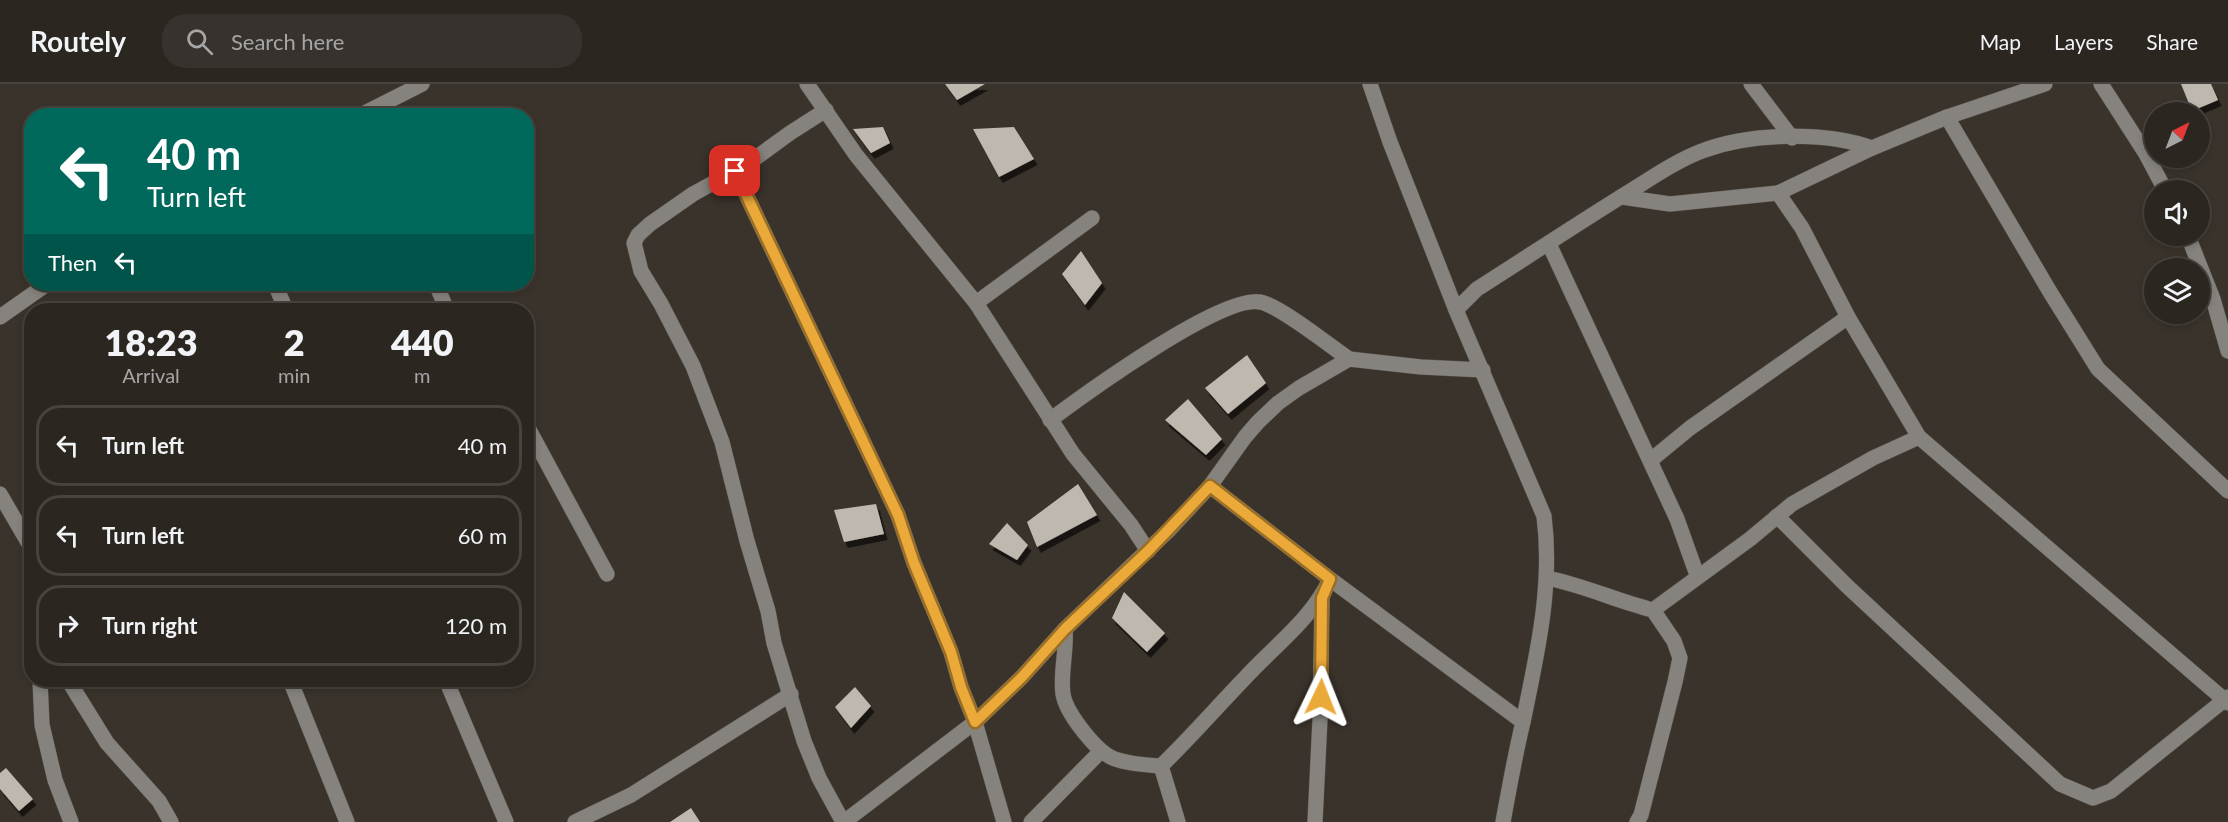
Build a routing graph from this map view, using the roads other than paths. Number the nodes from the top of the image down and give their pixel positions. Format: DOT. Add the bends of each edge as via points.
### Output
graph roads {
  1 [pos="807,84"];
  2 [pos="1370,84"];
  3 [pos="1751,84"];
  4 [pos="2045,84"];
  5 [pos="2101,84"];
  6 [pos="416,86"];
  7 [pos="376,108"];
  8 [pos="826,110"];
  9 [pos="1947,117"];
  10 [pos="1792,138"];
  11 [pos="1872,148"];
  12 [pos="735,171"];
  13 [pos="2160,180"];
  14 [pos="1778,193"];
  15 [pos="1622,196"];
  16 [pos="1092,218"];
  17 [pos="1548,244"];
  18 [pos="2192,246"];
  19 [pos="37,291"];
  20 [pos="976,303"];
  21 [pos="1456,310"];
  22 [pos="1848,316"];
  23 [pos="0,318"];
  24 [pos="2228,351"];
  25 [pos="1349,358"];
  26 [pos="1482,370"];
  27 [pos="1050,420"];
  28 [pos="1919,437"];
  29 [pos="534,439"];
  30 [pos="1651,460"];
  31 [pos="1210,486"];
  32 [pos="2228,491"];
  33 [pos="0,494"];
  34 [pos="1777,516"];
  35 [pos="24,535"];
  36 [pos="1148,551"];
  37 [pos="607,574"];
  38 [pos="1698,575"];
  39 [pos="1547,578"];
  40 [pos="1330,579"];
  41 [pos="1322,598"];
  42 [pos="1653,610"];
  43 [pos="1065,629"];
  44 [pos="40,687"];
  45 [pos="72,687"];
  46 [pos="293,687"];
  47 [pos="449,687"];
  48 [pos="791,694"];
  49 [pos="2227,700"];
  50 [pos="975,722"];
  51 [pos="1523,722"];
  52 [pos="1101,751"];
  53 [pos="1161,766"];
  54 [pos="71,822"];
  55 [pos="171,822"];
  56 [pos="347,822"];
  57 [pos="506,822"];
  58 [pos="575,822"];
  59 [pos="844,822"];
  60 [pos="1004,822"];
  61 [pos="1031,822"];
  62 [pos="1178,822"];
  63 [pos="1314,822"];
  64 [pos="1503,822"];
  65 [pos="1637,822"];
  1 -- 8 [label="street"];
  2 -- 21 [label="street"];
  3 -- 10 [label="street"];
  4 -- 9 [label="street"];
  5 -- 13 [label="street"];
  6 -- 7 [label="street"];
  8 -- 12 [label="street"];
  8 -- 20 [label="street" via="856,156"];
  9 -- 11 [label="street"];
  9 -- 32 [label="street" via="2098,369"];
  10 -- 11 [label="street" via="1824,136"];
  10 -- 15 [label="street" via="1762,137 1702,151"];
  11 -- 14 [label="street"];
  12 -- 48 [label="street" via="650,224 638,235 635,254 693,366 723,442 774,643"];
  12 -- 50 [label="street" via="893,505"];
  14 -- 15 [label="street" via="1670,204"];
  14 -- 22 [label="street" via="1802,228"];
  15 -- 17 [label="street"];
  16 -- 20 [label="street"];
  17 -- 21 [label="street" via="1476,289"];
  17 -- 30 [label="street"];
  18 -- 24 [label="street"];
  19 -- 23 [label="street"];
  20 -- 27 [label="street"];
  21 -- 26 [label="street"];
  22 -- 28 [label="street"];
  22 -- 30 [label="street"];
  25 -- 26 [label="street"];
  25 -- 27 [label="street" via="1281,312 1260,302 1245,303 1132,361"];
  25 -- 31 [label="street" via="1278,403 1245,437"];
  26 -- 39 [label="street" via="1544,516"];
  27 -- 36 [label="street"];
  28 -- 34 [label="street" via="1814,491"];
  28 -- 49 [label="street"];
  29 -- 37 [label="street"];
  30 -- 38 [label="street"];
  31 -- 36 [label="street"];
  31 -- 40 [label="street"];
  33 -- 35 [label="street"];
  34 -- 38 [label="street"];
  34 -- 49 [label="street" via="2060,784 2093,798 2111,791"];
  36 -- 43 [label="street"];
  38 -- 42 [label="street"];
  39 -- 42 [label="street"];
  39 -- 51 [label="street"];
  40 -- 41 [label="street"];
  40 -- 51 [label="street"];
  41 -- 53 [label="street"];
  41 -- 63 [label="street"];
  42 -- 65 [label="street" via="1674,641 1680,658"];
  43 -- 50 [label="street"];
  43 -- 52 [label="street" via="1066,705"];
  44 -- 54 [label="street" via="42,726 55,780"];
  45 -- 55 [label="street" via="107,743 159,801"];
  46 -- 56 [label="street"];
  47 -- 57 [label="street"];
  48 -- 58 [label="street" via="631,795"];
  48 -- 59 [label="street" via="815,769"];
  50 -- 59 [label="street"];
  50 -- 60 [label="street"];
  51 -- 64 [label="street"];
  52 -- 53 [label="street" via="1114,759"];
  52 -- 61 [label="street"];
  53 -- 62 [label="street"];
}
